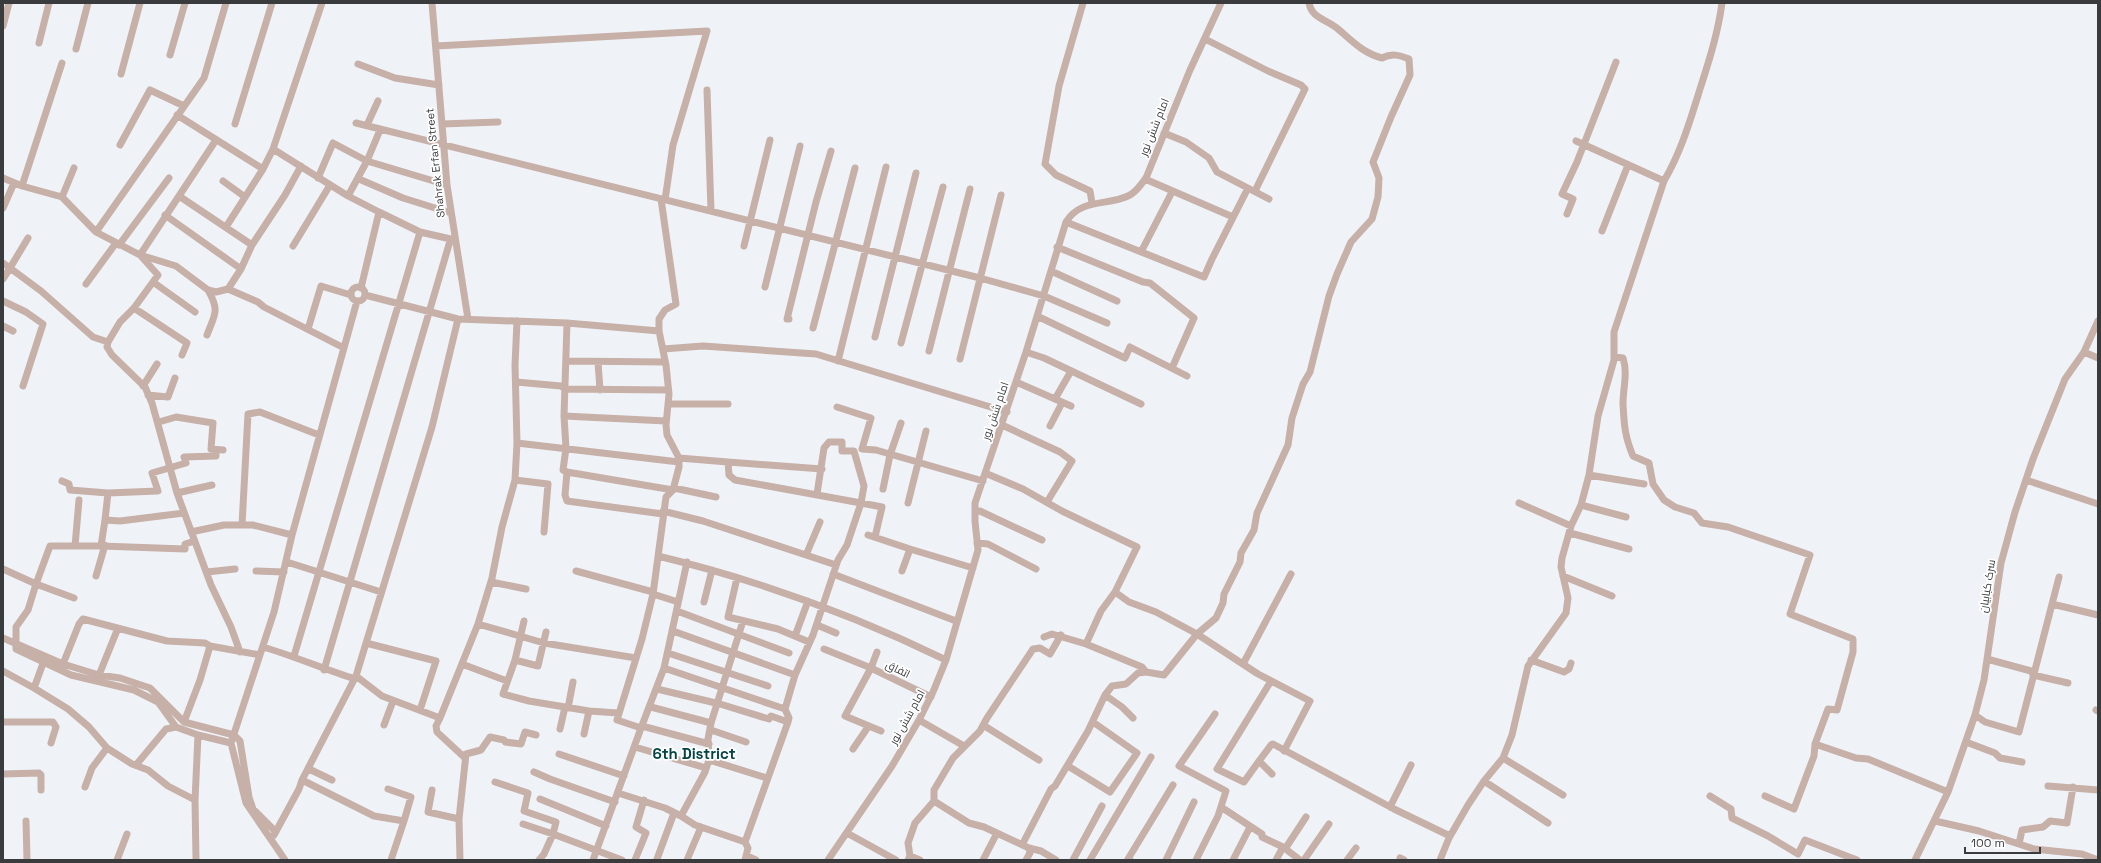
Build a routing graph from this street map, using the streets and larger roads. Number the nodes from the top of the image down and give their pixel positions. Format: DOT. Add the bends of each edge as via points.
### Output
graph roads {
  1 [pos="9,3"];
  2 [pos="49,3"];
  3 [pos="88,3"];
  4 [pos="140,3"];
  5 [pos="185,3"];
  6 [pos="226,3"];
  7 [pos="272,3"];
  8 [pos="322,3"];
  9 [pos="432,3"];
  10 [pos="1083,3"];
  11 [pos="1221,3"];
  12 [pos="1309,3"];
  13 [pos="1722,3"];
  14 [pos="3,26"];
  15 [pos="1205,39"];
  16 [pos="39,43"];
  17 [pos="436,46"];
  18 [pos="76,49"];
  19 [pos="170,55"];
  20 [pos="1616,62"];
  21 [pos="62,63"];
  22 [pos="358,64"];
  23 [pos="121,74"];
  24 [pos="439,85"];
  25 [pos="707,90"];
  26 [pos="378,101"];
  27 [pos="184,106"];
  28 [pos="177,115"];
  29 [pos="498,122"];
  30 [pos="356,123"];
  31 [pos="235,124"];
  32 [pos="442,124"];
  33 [pos="367,125"];
  34 [pos="380,130"];
  35 [pos="1164,133"];
  36 [pos="216,140"];
  37 [pos="770,140"];
  38 [pos="1579,143"];
  39 [pos="444,144"];
  40 [pos="120,145"];
  41 [pos="800,146"];
  42 [pos="273,149"];
  43 [pos="831,151"];
  44 [pos="367,161"];
  45 [pos="1628,165"];
  46 [pos="301,166"];
  47 [pos="886,167"];
  48 [pos="74,168"];
  49 [pos="855,168"];
  50 [pos="263,169"];
  51 [pos="916,173"];
  52 [pos="3,178"];
  53 [pos="169,178"];
  54 [pos="318,178"];
  55 [pos="358,178"];
  56 [pos="1145,179"];
  57 [pos="223,181"];
  58 [pos="1664,181"];
  59 [pos="14,183"];
  60 [pos="330,185"];
  61 [pos="447,185"];
  62 [pos="22,186"];
  63 [pos="942,187"];
  64 [pos="1248,188"];
  65 [pos="970,189"];
  66 [pos="1172,192"];
  67 [pos="1257,192"];
  68 [pos="1001,195"];
  69 [pos="179,196"];
  70 [pos="348,196"];
  71 [pos="62,197"];
  72 [pos="245,197"];
  73 [pos="1269,198"];
  74 [pos="663,200"];
  75 [pos="1092,203"];
  76 [pos="3,208"];
  77 [pos="711,211"];
  78 [pos="379,212"];
  79 [pos="451,213"];
  80 [pos="1567,214"];
  81 [pos="165,215"];
  82 [pos="1233,217"];
  83 [pos="751,221"];
  84 [pos="1066,222"];
  85 [pos="226,227"];
  86 [pos="780,228"];
  87 [pos="1602,231"];
  88 [pos="96,232"];
  89 [pos="420,232"];
  90 [pos="808,234"];
  91 [pos="28,238"];
  92 [pos="453,240"];
  93 [pos="836,242"];
  94 [pos="118,244"];
  95 [pos="252,245"];
  96 [pos="293,246"];
  97 [pos="744,246"];
  98 [pos="1057,247"];
  99 [pos="866,250"];
  100 [pos="1142,252"];
  101 [pos="140,255"];
  102 [pos="895,257"];
  103 [pos="3,263"];
  104 [pos="922,264"];
  105 [pos="10,268"];
  106 [pos="241,269"];
  107 [pos="950,270"];
  108 [pos="1051,271"];
  109 [pos="980,278"];
  110 [pos="3,279"];
  111 [pos="153,282"];
  112 [pos="86,284"];
  113 [pos="764,287"];
  114 [pos="361,288"];
  115 [pos="228,289"];
  116 [pos="208,290"];
  117 [pos="351,295"];
  118 [pos="365,295"];
  119 [pos="1044,296"];
  120 [pos="3,301"];
  121 [pos="357,301"];
  122 [pos="1117,301"];
  123 [pos="399,304"];
  124 [pos="134,308"];
  125 [pos="430,311"];
  126 [pos="195,312"];
  127 [pos="1037,316"];
  128 [pos="458,319"];
  129 [pos="468,319"];
  130 [pos="789,319"];
  131 [pos="517,321"];
  132 [pos="2098,321"];
  133 [pos="567,323"];
  134 [pos="1107,323"];
  135 [pos="3,326"];
  136 [pos="813,328"];
  137 [pos="308,329"];
  138 [pos="13,331"];
  139 [pos="659,331"];
  140 [pos="207,335"];
  141 [pos="875,337"];
  142 [pos="108,342"];
  143 [pos="901,343"];
  144 [pos="344,348"];
  145 [pos="662,349"];
  146 [pos="930,351"];
  147 [pos="1026,352"];
  148 [pos="2084,352"];
  149 [pos="182,355"];
  150 [pos="1614,357"];
  151 [pos="2098,358"];
  152 [pos="960,359"];
  153 [pos="566,361"];
  154 [pos="838,361"];
  155 [pos="598,362"];
  156 [pos="665,362"];
  157 [pos="157,364"];
  158 [pos="1172,368"];
  159 [pos="1071,371"];
  160 [pos="1187,376"];
  161 [pos="175,378"];
  162 [pos="516,382"];
  163 [pos="1016,382"];
  164 [pos="23,386"];
  165 [pos="143,386"];
  166 [pos="565,389"];
  167 [pos="600,390"];
  168 [pos="668,390"];
  169 [pos="148,395"];
  170 [pos="1055,399"];
  171 [pos="1062,403"];
  172 [pos="668,404"];
  173 [pos="728,404"];
  174 [pos="1141,404"];
  175 [pos="1071,406"];
  176 [pos="837,407"];
  177 [pos="1007,412"];
  178 [pos="564,416"];
  179 [pos="666,421"];
  180 [pos="159,422"];
  181 [pos="901,423"];
  182 [pos="1002,425"];
  183 [pos="1050,426"];
  184 [pos="926,431"];
  185 [pos="319,435"];
  186 [pos="517,443"];
  187 [pos="566,448"];
  188 [pos="890,456"];
  189 [pos="679,460"];
  190 [pos="728,462"];
  191 [pos="918,462"];
  192 [pos="169,467"];
  193 [pos="822,468"];
  194 [pos="567,472"];
  195 [pos="985,473"];
  196 [pos="1589,475"];
  197 [pos="515,480"];
  198 [pos="2026,480"];
  199 [pos="62,481"];
  200 [pos="983,481"];
  201 [pos="1644,484"];
  202 [pos="212,485"];
  203 [pos="883,489"];
  204 [pos="672,490"];
  205 [pos="108,492"];
  206 [pos="176,493"];
  207 [pos="817,494"];
  208 [pos="716,497"];
  209 [pos="80,500"];
  210 [pos="1047,502"];
  211 [pos="861,503"];
  212 [pos="908,503"];
  213 [pos="1519,503"];
  214 [pos="2098,504"];
  215 [pos="1581,505"];
  216 [pos="663,512"];
  217 [pos="975,512"];
  218 [pos="184,513"];
  219 [pos="1626,517"];
  220 [pos="105,520"];
  221 [pos="820,522"];
  222 [pos="242,526"];
  223 [pos="1570,530"];
  224 [pos="191,532"];
  225 [pos="544,532"];
  226 [pos="292,535"];
  227 [pos="1042,540"];
  228 [pos="195,541"];
  229 [pos="977,543"];
  230 [pos="75,546"];
  231 [pos="103,546"];
  232 [pos="910,549"];
  233 [pos="1629,549"];
  234 [pos="806,555"];
  235 [pos="658,556"];
  236 [pos="287,562"];
  237 [pos="687,562"];
  238 [pos="836,565"];
  239 [pos="973,568"];
  240 [pos="3,569"];
  241 [pos="235,569"];
  242 [pos="1036,569"];
  243 [pos="712,570"];
  244 [pos="256,571"];
  245 [pos="576,571"];
  246 [pos="902,571"];
  247 [pos="207,572"];
  248 [pos="284,572"];
  249 [pos="319,573"];
  250 [pos="833,574"];
  251 [pos="1291,574"];
  252 [pos="96,576"];
  253 [pos="1563,576"];
  254 [pos="2059,577"];
  255 [pos="737,578"];
  256 [pos="349,582"];
  257 [pos="491,582"];
  258 [pos="36,584"];
  259 [pos="526,589"];
  260 [pos="381,592"];
  261 [pos="1115,592"];
  262 [pos="653,593"];
  263 [pos="1612,596"];
  264 [pos="74,598"];
  265 [pos="808,601"];
  266 [pos="678,602"];
  267 [pos="704,602"];
  268 [pos="2052,604"];
  269 [pos="822,606"];
  270 [pos="677,612"];
  271 [pos="2098,615"];
  272 [pos="524,621"];
  273 [pos="743,621"];
  274 [pos="956,621"];
  275 [pos="478,624"];
  276 [pos="817,625"];
  277 [pos="118,628"];
  278 [pos="672,631"];
  279 [pos="546,632"];
  280 [pos="836,633"];
  281 [pos="739,634"];
  282 [pos="1197,634"];
  283 [pos="1061,635"];
  284 [pos="795,636"];
  285 [pos="520,637"];
  286 [pos="1044,637"];
  287 [pos="3,638"];
  288 [pos="15,642"];
  289 [pos="809,642"];
  290 [pos="366,643"];
  291 [pos="544,643"];
  292 [pos="1086,644"];
  293 [pos="210,646"];
  294 [pos="263,646"];
  295 [pos="824,649"];
  296 [pos="240,652"];
  297 [pos="732,652"];
  298 [pos="877,652"];
  299 [pos="668,653"];
  300 [pos="789,653"];
  301 [pos="260,655"];
  302 [pos="294,656"];
  303 [pos="636,658"];
  304 [pos="44,659"];
  305 [pos="1987,659"];
  306 [pos="515,660"];
  307 [pos="946,660"];
  308 [pos="1531,660"];
  309 [pos="1571,663"];
  310 [pos="62,664"];
  311 [pos="462,664"];
  312 [pos="1243,664"];
  313 [pos="664,668"];
  314 [pos="871,668"];
  315 [pos="3,670"];
  316 [pos="324,670"];
  317 [pos="1146,672"];
  318 [pos="727,674"];
  319 [pos="99,675"];
  320 [pos="795,675"];
  321 [pos="2033,675"];
  322 [pos="355,677"];
  323 [pos="507,681"];
  324 [pos="1271,681"];
  325 [pos="573,682"];
  326 [pos="2068,683"];
  327 [pos="768,686"];
  328 [pos="34,688"];
  329 [pos="722,688"];
  330 [pos="657,689"];
  331 [pos="1105,695"];
  332 [pos="931,697"];
  333 [pos="393,701"];
  334 [pos="718,703"];
  335 [pos="651,707"];
  336 [pos="567,708"];
  337 [pos="785,709"];
  338 [pos="420,710"];
  339 [pos="589,711"];
  340 [pos="618,713"];
  341 [pos="1215,714"];
  342 [pos="1975,715"];
  343 [pos="440,718"];
  344 [pos="1133,718"];
  345 [pos="919,720"];
  346 [pos="3,722"];
  347 [pos="184,722"];
  348 [pos="788,722"];
  349 [pos="1093,722"];
  350 [pos="384,725"];
  351 [pos="983,725"];
  352 [pos="176,726"];
  353 [pos="642,727"];
  354 [pos="711,727"];
  355 [pos="868,727"];
  356 [pos="560,729"];
  357 [pos="881,731"];
  358 [pos="584,734"];
  359 [pos="234,735"];
  360 [pos="536,735"];
  361 [pos="198,736"];
  362 [pos="746,742"];
  363 [pos="1966,742"];
  364 [pos="51,743"];
  365 [pos="231,743"];
  366 [pos="709,744"];
  367 [pos="1815,744"];
  368 [pos="964,746"];
  369 [pos="635,747"];
  370 [pos="107,748"];
  371 [pos="853,749"];
  372 [pos="1284,751"];
  373 [pos="559,754"];
  374 [pos="1151,757"];
  375 [pos="465,758"];
  376 [pos="1503,758"];
  377 [pos="709,760"];
  378 [pos="1040,760"];
  379 [pos="1260,761"];
  380 [pos="2022,762"];
  381 [pos="136,765"];
  382 [pos="1411,765"];
  383 [pos="1068,766"];
  384 [pos="706,768"];
  385 [pos="309,769"];
  386 [pos="534,772"];
  387 [pos="3,774"];
  388 [pos="1272,774"];
  389 [pos="624,776"];
  390 [pos="767,778"];
  391 [pos="302,780"];
  392 [pos="332,780"];
  393 [pos="1484,781"];
  394 [pos="495,782"];
  395 [pos="1173,785"];
  396 [pos="2048,786"];
  397 [pos="85,787"];
  398 [pos="2074,787"];
  399 [pos="388,789"];
  400 [pos="41,790"];
  401 [pos="432,790"];
  402 [pos="2098,790"];
  403 [pos="1948,792"];
  404 [pos="618,793"];
  405 [pos="1563,795"];
  406 [pos="1710,796"];
  407 [pos="1765,796"];
  408 [pos="540,799"];
  409 [pos="195,800"];
  410 [pos="644,800"];
  411 [pos="934,801"];
  412 [pos="615,802"];
  413 [pos="1194,802"];
  414 [pos="1102,806"];
  415 [pos="1221,807"];
  416 [pos="1390,807"];
  417 [pos="678,815"];
  418 [pos="1306,817"];
  419 [pos="459,819"];
  420 [pos="26,820"];
  421 [pos="404,821"];
  422 [pos="1935,821"];
  423 [pos="1548,823"];
  424 [pos="523,824"];
  425 [pos="1329,824"];
  426 [pos="606,826"];
  427 [pos="701,826"];
  428 [pos="1250,827"];
  429 [pos="275,831"];
  430 [pos="847,833"];
  431 [pos="997,833"];
  432 [pos="127,834"];
  433 [pos="553,834"];
  434 [pos="1450,836"];
  435 [pos="272,839"];
  436 [pos="745,842"];
  437 [pos="2018,844"];
  438 [pos="1026,846"];
  439 [pos="1284,848"];
  440 [pos="1356,848"];
  441 [pos="598,851"];
  442 [pos="746,858"];
  443 [pos="909,858"];
  444 [pos="657,859"];
  445 [pos="1074,859"];
  446 [pos="1919,859"];
  447 [pos="26,860"];
  448 [pos="117,860"];
  449 [pos="196,860"];
  450 [pos="285,860"];
  451 [pos="392,860"];
  452 [pos="460,860"];
  453 [pos="539,860"];
  454 [pos="593,860"];
  455 [pos="622,860"];
  456 [pos="635,860"];
  457 [pos="686,860"];
  458 [pos="756,860"];
  459 [pos="828,860"];
  460 [pos="896,860"];
  461 [pos="920,860"];
  462 [pos="983,860"];
  463 [pos="1026,860"];
  464 [pos="1056,860"];
  465 [pos="1090,860"];
  466 [pos="1130,860"];
  467 [pos="1166,860"];
  468 [pos="1196,860"];
  469 [pos="1233,860"];
  470 [pos="1276,860"];
  471 [pos="1300,860"];
  472 [pos="1304,860"];
  473 [pos="1347,860"];
  474 [pos="1440,860"];
  475 [pos="1857,860"];
  476 [pos="2098,860"];
  1 -- 14 [label="street"];
  2 -- 16 [label="street"];
  3 -- 18 [label="street"];
  4 -- 23 [label="street"];
  5 -- 19 [label="street"];
  6 -- 27 [label="street" via="204,78"];
  7 -- 31 [label="street"];
  8 -- 42 [label="street"];
  9 -- 17 [label="street, Shahrak Erfan Street"];
  10 -- 75 [label="street" via="1059,86 1045,164 1056,175 1090,191"];
  11 -- 15 [label="street, امام شش نور"];
  12 -- 282 [label="street" via="1311,10 1318,17 1337,28 1356,46 1373,56 1382,58 1390,54 1409,59 1410,75 1373,162 1379,178 1378,197 1372,219 1351,242 1337,274 1310,372 1303,384 1292,418 1288,445 1257,513 1254,530 1241,553 1240,562 1224,594 1216,618"];
  13 -- 58 [label="street" via="1718,30 1694,109 1676,159"];
  15 -- 35 [label="street, امام شش نور"];
  15 -- 67 [label="street" via="1305,89 1255,191"];
  17 -- 24 [label="street, Shahrak Erfan Street"];
  17 -- 74 [label="street" via="707,31 673,145"];
  20 -- 38 [label="street"];
  21 -- 62 [label="street"];
  22 -- 24 [label="street" via="395,78"];
  24 -- 32 [label="street, Shahrak Erfan Street"];
  25 -- 77 [label="street"];
  26 -- 33 [label="street"];
  27 -- 28 [label="street"];
  27 -- 40 [label="street" via="150,90"];
  28 -- 36 [label="street"];
  28 -- 88 [label="street"];
  29 -- 32 [label="street"];
  30 -- 33 [label="street"];
  32 -- 39 [label="street, Shahrak Erfan Street"];
  33 -- 34 [label="street"];
  34 -- 39 [label="street"];
  34 -- 44 [label="street"];
  35 -- 56 [label="street, امام شش نور"];
  35 -- 64 [label="street" via="1186,142 1209,158 1217,172"];
  36 -- 50 [label="street"];
  36 -- 69 [label="street"];
  37 -- 83 [label="street"];
  38 -- 45 [label="street"];
  38 -- 80 [label="street" via="1577,162 1562,194 1573,199"];
  39 -- 61 [label="street, Shahrak Erfan Street"];
  39 -- 74 [label="street"];
  41 -- 86 [label="street"];
  42 -- 46 [label="street"];
  42 -- 50 [label="street"];
  43 -- 90 [label="street"];
  44 -- 54 [label="street" via="333,144"];
  44 -- 55 [label="street"];
  44 -- 61 [label="street"];
  45 -- 58 [label="street"];
  45 -- 87 [label="street"];
  46 -- 54 [label="street"];
  46 -- 95 [label="street" via="286,195"];
  47 -- 99 [label="street"];
  48 -- 71 [label="street"];
  49 -- 93 [label="street"];
  50 -- 72 [label="street"];
  51 -- 102 [label="street"];
  52 -- 59 [label="street"];
  53 -- 94 [label="street"];
  54 -- 60 [label="street"];
  55 -- 70 [label="street"];
  55 -- 79 [label="street" via="403,198"];
  56 -- 66 [label="street"];
  56 -- 75 [label="street, امام شش نور" via="1138,190 1127,196"];
  57 -- 72 [label="street"];
  58 -- 150 [label="street" via="1614,332"];
  59 -- 62 [label="street"];
  59 -- 76 [label="street"];
  60 -- 70 [label="street"];
  60 -- 96 [label="street"];
  61 -- 79 [label="street, Shahrak Erfan Street"];
  62 -- 71 [label="street"];
  63 -- 104 [label="street"];
  64 -- 67 [label="street"];
  64 -- 82 [label="street"];
  65 -- 107 [label="street"];
  66 -- 82 [label="street"];
  66 -- 100 [label="street"];
  67 -- 73 [label="street"];
  68 -- 109 [label="street"];
  69 -- 81 [label="street"];
  69 -- 85 [label="street"];
  70 -- 78 [label="street"];
  71 -- 88 [label="street"];
  72 -- 85 [label="street"];
  74 -- 77 [label="street"];
  74 -- 139 [label="street" via="676,304 665,310 659,319"];
  75 -- 84 [label="street, امام شش نور" via="1078,209"];
  77 -- 83 [label="street"];
  78 -- 89 [label="street"];
  78 -- 114 [label="street"];
  79 -- 92 [label="street, Shahrak Erfan Street"];
  81 -- 101 [label="street"];
  81 -- 106 [label="street"];
  82 -- 100 [label="street" via="1204,278"];
  83 -- 86 [label="street"];
  83 -- 97 [label="street"];
  84 -- 98 [label="street, امام شش نور"];
  84 -- 100 [label="street"];
  85 -- 95 [label="street"];
  86 -- 90 [label="street"];
  86 -- 113 [label="street"];
  88 -- 94 [label="street"];
  89 -- 92 [label="street"];
  89 -- 123 [label="street"];
  90 -- 93 [label="street"];
  90 -- 130 [label="street"];
  91 -- 105 [label="street"];
  92 -- 125 [label="street"];
  92 -- 129 [label="street, Shahrak Erfan Street"];
  93 -- 99 [label="street"];
  93 -- 136 [label="street"];
  94 -- 101 [label="street"];
  94 -- 112 [label="street"];
  95 -- 106 [label="street"];
  98 -- 108 [label="street, امام شش نور"];
  98 -- 158 [label="street" via="1150,283 1194,318"];
  99 -- 102 [label="street"];
  99 -- 154 [label="street"];
  101 -- 111 [label="street" via="158,275"];
  101 -- 116 [label="street" via="176,266"];
  102 -- 104 [label="street"];
  102 -- 141 [label="street"];
  103 -- 105 [label="street"];
  104 -- 107 [label="street"];
  104 -- 143 [label="street"];
  105 -- 110 [label="street"];
  105 -- 142 [label="street" via="93,337"];
  106 -- 115 [label="street"];
  107 -- 109 [label="street"];
  107 -- 146 [label="street"];
  108 -- 119 [label="street, امام شش نور"];
  108 -- 122 [label="street"];
  109 -- 119 [label="street"];
  109 -- 152 [label="street"];
  111 -- 124 [label="street"];
  111 -- 126 [label="street"];
  114 -- 117 [label="street" via="354,289"];
  114 -- 118 [label="street"];
  115 -- 116 [label="street" via="216,292"];
  115 -- 137 [label="street"];
  116 -- 140 [label="street" via="216,303 216,312"];
  117 -- 121 [label="street"];
  117 -- 137 [label="street" via="321,286"];
  118 -- 121 [label="street"];
  118 -- 123 [label="street"];
  119 -- 127 [label="street, امام شش نور"];
  119 -- 134 [label="street"];
  120 -- 164 [label="street" via="43,324"];
  121 -- 144 [label="street"];
  123 -- 125 [label="street"];
  123 -- 249 [label="street"];
  124 -- 142 [label="street" via="120,322"];
  124 -- 149 [label="street" via="187,343"];
  125 -- 128 [label="street"];
  125 -- 256 [label="street"];
  127 -- 147 [label="street, امام شش نور"];
  127 -- 158 [label="street" via="1125,358 1130,348"];
  128 -- 129 [label="street"];
  128 -- 260 [label="street" via="432,426"];
  129 -- 131 [label="street"];
  131 -- 133 [label="street"];
  131 -- 162 [label="street"];
  132 -- 148 [label="street, سرک کبابیان"];
  133 -- 139 [label="street"];
  133 -- 153 [label="street"];
  135 -- 138 [label="street"];
  137 -- 144 [label="street"];
  139 -- 145 [label="street"];
  142 -- 165 [label="street" via="107,347 112,355"];
  144 -- 185 [label="street"];
  145 -- 154 [label="street" via="710,346 816,354"];
  145 -- 156 [label="street"];
  147 -- 159 [label="street"];
  147 -- 163 [label="street, امام شش نور"];
  148 -- 151 [label="street"];
  148 -- 198 [label="street, سرک کبابیان" via="2065,379"];
  150 -- 196 [label="street" via="1598,416"];
  150 -- 367 [label="street" via="1623,358 1626,367 1623,403 1625,435 1633,456 1649,463 1653,484 1664,500 1675,507 1694,513 1702,523 1728,527 1810,556 1790,614 1853,639 1853,652 1837,710 1828,709"];
  153 -- 155 [label="street"];
  153 -- 166 [label="street"];
  154 -- 177 [label="street"];
  155 -- 156 [label="street"];
  155 -- 167 [label="street"];
  156 -- 168 [label="street"];
  157 -- 165 [label="street"];
  158 -- 160 [label="street"];
  159 -- 170 [label="street"];
  159 -- 174 [label="street"];
  161 -- 169 [label="street" via="168,397"];
  162 -- 166 [label="street" via="561,386"];
  162 -- 186 [label="street"];
  163 -- 170 [label="street"];
  163 -- 177 [label="street, امام شش نور"];
  165 -- 169 [label="street"];
  166 -- 167 [label="street"];
  166 -- 178 [label="street"];
  167 -- 168 [label="street"];
  168 -- 172 [label="street"];
  169 -- 180 [label="street"];
  170 -- 171 [label="street"];
  171 -- 175 [label="street"];
  171 -- 183 [label="street"];
  172 -- 173 [label="street"];
  172 -- 179 [label="street"];
  176 -- 188 [label="street" via="871,418 862,449 876,450"];
  177 -- 182 [label="street, امام شش نور"];
  178 -- 179 [label="street"];
  178 -- 187 [label="street"];
  179 -- 189 [label="street" via="667,435"];
  180 -- 192 [label="street"];
  180 -- 192 [label="street" via="176,417 213,423 211,450 220,450 216,456 184,457 186,463"];
  181 -- 188 [label="street"];
  182 -- 195 [label="street, امام شش نور"];
  182 -- 210 [label="street" via="1072,460"];
  184 -- 191 [label="street"];
  185 -- 222 [label="street" via="260,412 248,414"];
  185 -- 226 [label="street"];
  186 -- 187 [label="street"];
  186 -- 197 [label="street"];
  187 -- 189 [label="street"];
  187 -- 194 [label="street" via="564,470"];
  188 -- 191 [label="street"];
  188 -- 203 [label="street"];
  189 -- 190 [label="street"];
  189 -- 204 [label="street"];
  190 -- 193 [label="street"];
  190 -- 207 [label="street" via="729,475 735,480"];
  191 -- 200 [label="street"];
  191 -- 212 [label="street"];
  192 -- 205 [label="street" via="152,473 158,491"];
  192 -- 206 [label="street"];
  193 -- 207 [label="street"];
  193 -- 211 [label="street" via="824,448 829,442 842,442 842,451 854,451 864,486"];
  194 -- 204 [label="street"];
  194 -- 216 [label="street" via="567,501"];
  195 -- 200 [label="street, امام شش نور"];
  195 -- 210 [label="street"];
  196 -- 201 [label="street"];
  196 -- 215 [label="street"];
  197 -- 225 [label="street" via="548,484"];
  197 -- 257 [label="street"];
  198 -- 214 [label="street"];
  198 -- 305 [label="street, سرک کبابیان" via="2001,563"];
  199 -- 205 [label="street" via="69,484 70,490"];
  200 -- 217 [label="street, امام شش نور" via="975,503"];
  202 -- 206 [label="street"];
  204 -- 208 [label="street" via="682,489"];
  204 -- 216 [label="street" via="666,497"];
  205 -- 220 [label="street"];
  206 -- 218 [label="street"];
  207 -- 211 [label="street"];
  209 -- 230 [label="street"];
  210 -- 261 [label="street" via="1137,547"];
  211 -- 232 [label="street" via="882,507 872,536"];
  211 -- 238 [label="street" via="847,545"];
  213 -- 223 [label="street"];
  215 -- 219 [label="street"];
  215 -- 223 [label="street"];
  216 -- 234 [label="street" via="703,521"];
  216 -- 235 [label="street"];
  217 -- 227 [label="street" via="980,511"];
  217 -- 229 [label="street, امام شش نور"];
  218 -- 220 [label="street" via="120,521"];
  218 -- 224 [label="street"];
  220 -- 231 [label="street"];
  221 -- 234 [label="street"];
  222 -- 224 [label="street" via="224,525"];
  222 -- 226 [label="street" via="261,526"];
  223 -- 233 [label="street"];
  223 -- 253 [label="street" via="1562,558"];
  224 -- 228 [label="street"];
  226 -- 236 [label="street"];
  228 -- 231 [label="street" via="185,544 185,549"];
  228 -- 247 [label="street"];
  229 -- 239 [label="street, امام شش نور" via="978,550"];
  229 -- 242 [label="street" via="988,544"];
  230 -- 231 [label="street"];
  230 -- 258 [label="street" via="50,546"];
  231 -- 252 [label="street"];
  232 -- 239 [label="street"];
  232 -- 246 [label="street"];
  234 -- 238 [label="street"];
  235 -- 237 [label="street"];
  235 -- 262 [label="street"];
  236 -- 248 [label="street"];
  236 -- 249 [label="street"];
  237 -- 243 [label="street"];
  237 -- 266 [label="street"];
  238 -- 250 [label="street"];
  239 -- 274 [label="street, امام شش نور"];
  240 -- 258 [label="street"];
  241 -- 247 [label="street"];
  243 -- 255 [label="street"];
  243 -- 267 [label="street"];
  244 -- 248 [label="street"];
  245 -- 262 [label="street"];
  247 -- 296 [label="street"];
  248 -- 294 [label="street"];
  249 -- 256 [label="street"];
  249 -- 302 [label="street"];
  250 -- 269 [label="street"];
  250 -- 274 [label="street"];
  251 -- 312 [label="street"];
  253 -- 263 [label="street"];
  253 -- 308 [label="street" via="1568,598 1566,613"];
  254 -- 268 [label="street"];
  255 -- 265 [label="street"];
  255 -- 273 [label="street" via="728,617"];
  256 -- 260 [label="street"];
  256 -- 316 [label="street"];
  257 -- 259 [label="street"];
  257 -- 275 [label="street"];
  258 -- 264 [label="street"];
  258 -- 288 [label="street" via="28,610 16,627"];
  260 -- 290 [label="street"];
  261 -- 282 [label="street" via="1129,602 1156,612"];
  261 -- 292 [label="street" via="1101,611"];
  262 -- 266 [label="street"];
  262 -- 303 [label="street"];
  265 -- 269 [label="street"];
  265 -- 284 [label="street"];
  266 -- 270 [label="street"];
  268 -- 271 [label="street"];
  268 -- 321 [label="street"];
  269 -- 276 [label="street"];
  269 -- 307 [label="street"];
  270 -- 278 [label="street"];
  270 -- 281 [label="street"];
  272 -- 285 [label="street"];
  273 -- 281 [label="street"];
  273 -- 284 [label="street" via="778,629"];
  274 -- 307 [label="street, امام شش نور"];
  275 -- 285 [label="street"];
  275 -- 311 [label="street"];
  276 -- 280 [label="street"];
  276 -- 289 [label="street"];
  277 -- 293 [label="street" via="167,641 205,643"];
  277 -- 310 [label="street" via="83,619 78,624"];
  277 -- 319 [label="street"];
  278 -- 297 [label="street"];
  278 -- 299 [label="street"];
  279 -- 291 [label="street"];
  281 -- 297 [label="street"];
  281 -- 300 [label="street"];
  282 -- 312 [label="street"];
  282 -- 317 [label="street" via="1164,675"];
  283 -- 286 [label="street" via="1052,634"];
  283 -- 292 [label="street"];
  283 -- 351 [label="street" via="1050,654 1040,648 1033,650"];
  284 -- 289 [label="street"];
  285 -- 291 [label="street"];
  285 -- 306 [label="street"];
  287 -- 288 [label="street"];
  288 -- 304 [label="street"];
  289 -- 320 [label="street"];
  290 -- 322 [label="street"];
  290 -- 338 [label="street" via="436,661"];
  291 -- 303 [label="street"];
  291 -- 306 [label="street" via="538,666"];
  292 -- 317 [label="street" via="1142,667"];
  293 -- 296 [label="street"];
  293 -- 347 [label="street"];
  294 -- 301 [label="street"];
  294 -- 302 [label="street"];
  295 -- 314 [label="street"];
  296 -- 301 [label="street"];
  297 -- 318 [label="street"];
  297 -- 320 [label="street"];
  298 -- 314 [label="street, اتفاق"];
  299 -- 313 [label="street"];
  299 -- 318 [label="street"];
  301 -- 359 [label="street"];
  302 -- 316 [label="street"];
  303 -- 340 [label="street"];
  304 -- 310 [label="street"];
  304 -- 328 [label="street"];
  304 -- 352 [label="street" via="71,675 134,690 158,702"];
  305 -- 321 [label="street" via="2031,671"];
  305 -- 342 [label="street, سرک کبابیان"];
  306 -- 323 [label="street"];
  307 -- 332 [label="street, امام شش نور"];
  308 -- 309 [label="street" via="1564,672 1570,669"];
  308 -- 376 [label="street" via="1512,736"];
  310 -- 319 [label="street"];
  311 -- 323 [label="street"];
  311 -- 343 [label="street"];
  312 -- 324 [label="street"];
  313 -- 329 [label="street"];
  313 -- 330 [label="street"];
  314 -- 332 [label="street, اتفاق"];
  314 -- 355 [label="street" via="845,716"];
  315 -- 328 [label="street"];
  316 -- 322 [label="street"];
  317 -- 331 [label="street" via="1138,673 1126,684 1112,686"];
  318 -- 327 [label="street" via="728,672"];
  318 -- 329 [label="street"];
  319 -- 347 [label="street" via="120,678 150,688"];
  320 -- 337 [label="street"];
  321 -- 326 [label="street"];
  321 -- 342 [label="street" via="2019,732 1986,722"];
  322 -- 333 [label="street"];
  322 -- 385 [label="street"];
  323 -- 336 [label="street" via="503,694"];
  324 -- 372 [label="street" via="1310,701"];
  324 -- 379 [label="street" via="1217,770 1244,782"];
  325 -- 336 [label="street"];
  328 -- 370 [label="street" via="68,709"];
  329 -- 334 [label="street"];
  329 -- 337 [label="street"];
  330 -- 334 [label="street"];
  330 -- 335 [label="street"];
  331 -- 344 [label="street"];
  331 -- 349 [label="street"];
  332 -- 345 [label="street, امام شش نور"];
  333 -- 338 [label="street"];
  333 -- 350 [label="street"];
  334 -- 348 [label="street" via="769,719 771,716"];
  334 -- 354 [label="street"];
  335 -- 353 [label="street"];
  335 -- 354 [label="street"];
  336 -- 339 [label="street"];
  336 -- 356 [label="street"];
  337 -- 348 [label="street"];
  338 -- 343 [label="street"];
  339 -- 340 [label="street"];
  339 -- 358 [label="street"];
  340 -- 353 [label="street" via="617,720"];
  341 -- 415 [label="street" via="1180,766 1226,791"];
  342 -- 363 [label="street, سرک کبابیان"];
  343 -- 375 [label="street" via="436,726 437,732"];
  345 -- 368 [label="street"];
  345 -- 430 [label="street, امام شش نور"];
  346 -- 364 [label="street" via="53,722 56,727"];
  347 -- 359 [label="street"];
  348 -- 390 [label="street"];
  349 -- 383 [label="street"];
  349 -- 383 [label="street" via="1137,753 1110,792"];
  351 -- 368 [label="street"];
  351 -- 378 [label="street"];
  352 -- 361 [label="street"];
  352 -- 381 [label="street" via="166,729"];
  353 -- 366 [label="street"];
  353 -- 369 [label="street"];
  354 -- 362 [label="street"];
  354 -- 366 [label="street"];
  355 -- 357 [label="street"];
  355 -- 371 [label="street"];
  359 -- 365 [label="street"];
  359 -- 429 [label="street" via="240,741 253,809"];
  360 -- 375 [label="street" via="525,732 521,744 490,737 482,750 466,754"];
  361 -- 365 [label="street"];
  361 -- 409 [label="street"];
  363 -- 380 [label="street" via="1995,753 2000,758"];
  363 -- 403 [label="street, سرک کبابیان"];
  365 -- 435 [label="street" via="246,803"];
  366 -- 377 [label="street"];
  367 -- 403 [label="street" via="1856,758 1868,759"];
  367 -- 407 [label="street" via="1814,756 1794,809"];
  368 -- 411 [label="street" via="953,758 934,790"];
  369 -- 384 [label="street"];
  369 -- 389 [label="street"];
  370 -- 381 [label="street"];
  370 -- 397 [label="street" via="92,768"];
  372 -- 379 [label="street" via="1273,744"];
  372 -- 416 [label="street"];
  373 -- 389 [label="street"];
  374 -- 465 [label="street"];
  375 -- 419 [label="street"];
  376 -- 393 [label="street"];
  376 -- 405 [label="street"];
  377 -- 384 [label="street"];
  377 -- 390 [label="street"];
  379 -- 388 [label="street"];
  381 -- 409 [label="street"];
  382 -- 416 [label="street"];
  383 -- 438 [label="street" via="1051,789"];
  384 -- 417 [label="street"];
  385 -- 391 [label="street"];
  385 -- 392 [label="street"];
  386 -- 412 [label="street"];
  387 -- 400 [label="street" via="39,773"];
  389 -- 404 [label="street"];
  390 -- 436 [label="street"];
  391 -- 421 [label="street" via="374,816"];
  391 -- 429 [label="street"];
  393 -- 423 [label="street"];
  393 -- 434 [label="street"];
  394 -- 433 [label="street" via="528,793 524,811 556,822"];
  395 -- 466 [label="street" via="1128,859"];
  396 -- 398 [label="street"];
  398 -- 402 [label="street"];
  398 -- 437 [label="street" via="2067,823 2050,821 2042,827 2022,830"];
  399 -- 421 [label="street" via="411,797"];
  401 -- 419 [label="street" via="428,812"];
  403 -- 422 [label="street, سرک کبابیان"];
  404 -- 410 [label="street"];
  404 -- 412 [label="street"];
  406 -- 475 [label="street" via="1731,810 1732,818 1798,854 1805,840"];
  408 -- 426 [label="street"];
  409 -- 449 [label="street"];
  410 -- 417 [label="street"];
  410 -- 456 [label="street" via="636,827 646,832"];
  411 -- 431 [label="street" via="969,823"];
  411 -- 443 [label="street" via="915,823 908,843"];
  412 -- 426 [label="street"];
  413 -- 467 [label="street"];
  414 -- 445 [label="street"];
  415 -- 428 [label="street"];
  415 -- 468 [label="street"];
  416 -- 434 [label="street"];
  417 -- 427 [label="street"];
  417 -- 444 [label="street"];
  418 -- 439 [label="street"];
  419 -- 452 [label="street"];
  420 -- 447 [label="street"];
  421 -- 451 [label="street"];
  422 -- 437 [label="street"];
  422 -- 446 [label="street, سرک کبابیان"];
  424 -- 433 [label="street"];
  425 -- 472 [label="street"];
  426 -- 441 [label="street"];
  427 -- 436 [label="street"];
  427 -- 457 [label="street"];
  428 -- 439 [label="street"];
  428 -- 469 [label="street"];
  429 -- 435 [label="street"];
  430 -- 459 [label="street, امام شش نور"];
  430 -- 460 [label="street"];
  431 -- 438 [label="street"];
  431 -- 462 [label="street"];
  432 -- 448 [label="street"];
  433 -- 441 [label="street"];
  433 -- 453 [label="street"];
  434 -- 474 [label="street"];
  435 -- 450 [label="street"];
  436 -- 442 [label="street" via="748,848"];
  437 -- 476 [label="street" via="2034,849 2082,854"];
  438 -- 463 [label="street" via="1030,854"];
  438 -- 464 [label="street"];
  439 -- 470 [label="street"];
  439 -- 471 [label="street"];
  440 -- 473 [label="street"];
  441 -- 454 [label="street"];
  441 -- 455 [label="street"];
  442 -- 458 [label="street"];
  443 -- 461 [label="street"];
}
